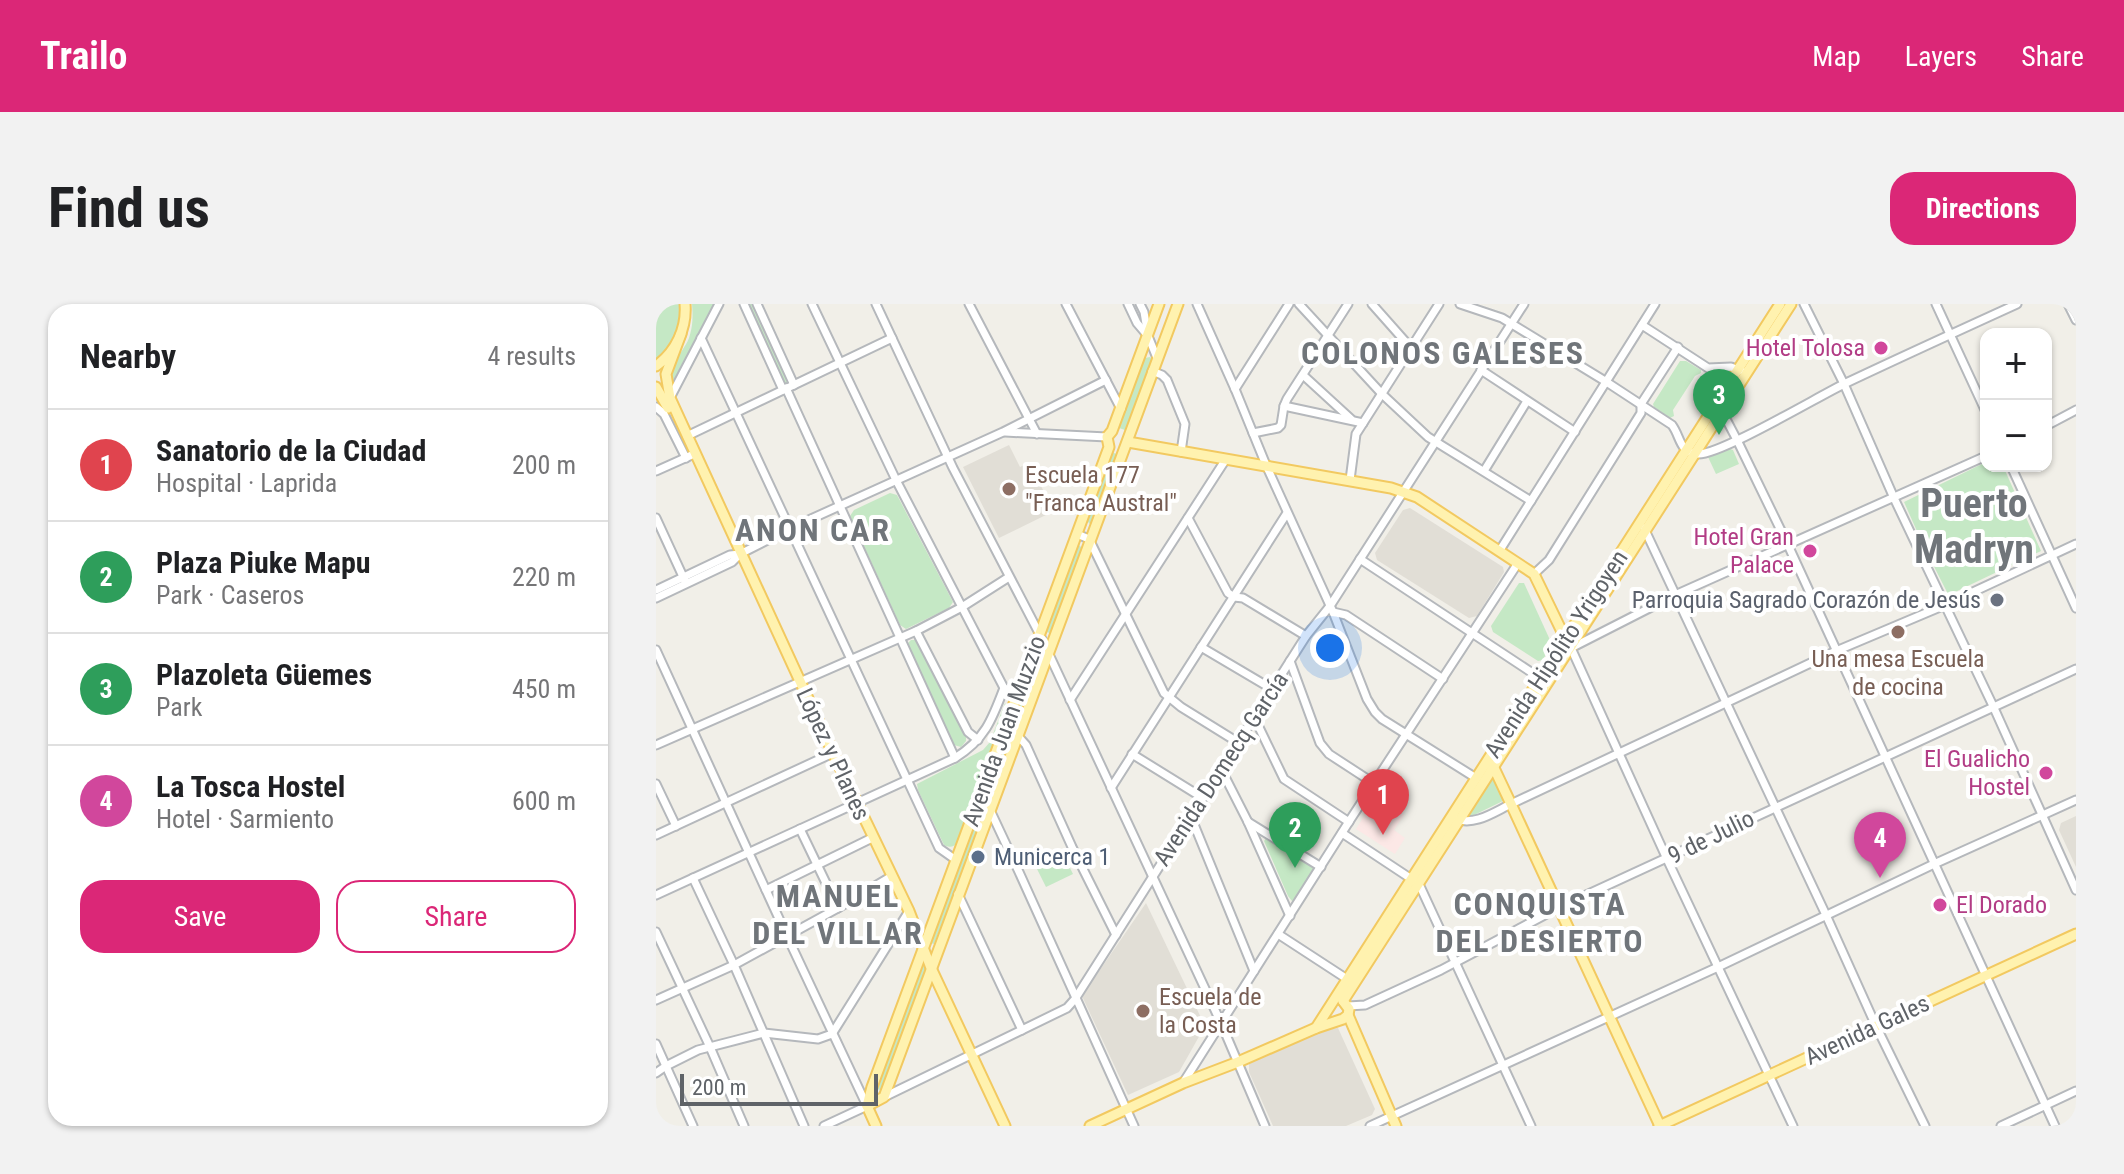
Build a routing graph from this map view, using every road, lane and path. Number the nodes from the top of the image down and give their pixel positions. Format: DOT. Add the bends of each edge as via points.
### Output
graph roads {
  1 [pos="685,304"];
  2 [pos="719,304"];
  3 [pos="744,304"];
  4 [pos="757,304"];
  5 [pos="812,304"];
  6 [pos="876,304"];
  7 [pos="969,304"];
  8 [pos="1066,304"];
  9 [pos="1128,304"];
  10 [pos="1140,304"];
  11 [pos="1159,304"];
  12 [pos="1178,304"];
  13 [pos="1197,304"];
  14 [pos="1289,304"];
  15 [pos="1299,304"];
  16 [pos="1348,304"];
  17 [pos="1372,304"];
  18 [pos="1439,304"];
  19 [pos="1460,304"];
  20 [pos="1524,304"];
  21 [pos="1655,304"];
  22 [pos="1780,304"];
  23 [pos="1791,304"];
  24 [pos="1804,304"];
  25 [pos="1936,304"];
  26 [pos="2017,304"];
  27 [pos="2068,304"];
  28 [pos="2076,320"];
  29 [pos="1512,323"];
  30 [pos="1642,325"];
  31 [pos="681,334"];
  32 [pos="1950,335"];
  33 [pos="1148,336"];
  34 [pos="1328,337"];
  35 [pos="701,338"];
  36 [pos="892,338"];
  37 [pos="1678,347"];
  38 [pos="1411,348"];
  39 [pos="1157,358"];
  40 [pos="840,363"];
  41 [pos="656,366"];
  42 [pos="1481,370"];
  43 [pos="1152,371"];
  44 [pos="1742,371"];
  45 [pos="1303,375"];
  46 [pos="1106,380"];
  47 [pos="1605,381"];
  48 [pos="1844,384"];
  49 [pos="656,387"];
  50 [pos="788,388"];
  51 [pos="1235,389"];
  52 [pos="1382,394"];
  53 [pos="670,398"];
  54 [pos="1980,400"];
  55 [pos="1527,401"];
  56 [pos="1641,404"];
  57 [pos="1284,406"];
  58 [pos="656,407"];
  59 [pos="1121,409"];
  60 [pos="2076,410"];
  61 [pos="737,411"];
  62 [pos="1716,411"];
  63 [pos="1029,419"];
  64 [pos="1353,421"];
  65 [pos="1363,423"];
  66 [pos="2052,423"];
  67 [pos="1003,432"];
  68 [pos="1575,432"];
  69 [pos="1253,433"];
  70 [pos="1037,434"];
  71 [pos="687,436"];
  72 [pos="1109,438"];
  73 [pos="1737,440"];
  74 [pos="1436,442"];
  75 [pos="1127,443"];
  76 [pos="1181,452"];
  77 [pos="1690,453"];
  78 [pos="690,456"];
  79 [pos="948,457"];
  80 [pos="1226,459"];
  81 [pos="1980,459"];
  82 [pos="1266,465"];
  83 [pos="656,471"];
  84 [pos="1484,471"];
  85 [pos="2014,472"];
  86 [pos="896,480"];
  87 [pos="1350,480"];
  88 [pos="1404,491"];
  89 [pos="1894,498"];
  90 [pos="1531,501"];
  91 [pos="839,506"];
  92 [pos="1287,513"];
  93 [pos="656,518"];
  94 [pos="1188,518"];
  95 [pos="791,528"];
  96 [pos="1642,528"];
  97 [pos="1077,534"];
  98 [pos="1089,539"];
  99 [pos="2076,544"];
  100 [pos="1788,545"];
  101 [pos="1500,550"];
  102 [pos="740,554"];
  103 [pos="2051,555"];
  104 [pos="1360,559"];
  105 [pos="1518,563"];
  106 [pos="1534,574"];
  107 [pos="1009,577"];
  108 [pos="685,580"];
  109 [pos="656,590"];
  110 [pos="1675,595"];
  111 [pos="1234,597"];
  112 [pos="656,598"];
  113 [pos="1945,605"];
  114 [pos="962,607"];
  115 [pos="2076,608"];
  116 [pos="1331,609"];
  117 [pos="1126,615"];
  118 [pos="916,631"];
  119 [pos="1473,633"];
  120 [pos="1040,635"];
  121 [pos="1306,636"];
  122 [pos="901,638"];
  123 [pos="1565,639"];
  124 [pos="1201,647"];
  125 [pos="1571,648"];
  126 [pos="656,650"];
  127 [pos="1836,651"];
  128 [pos="1048,654"];
  129 [pos="853,659"];
  130 [pos="1290,661"];
  131 [pos="2076,669"];
  132 [pos="1443,679"];
  133 [pos="800,681"];
  134 [pos="1544,681"];
  135 [pos="1004,688"];
  136 [pos="1272,689"];
  137 [pos="1018,693"];
  138 [pos="1168,698"];
  139 [pos="1070,700"];
  140 [pos="1725,702"];
  141 [pos="1994,708"];
  142 [pos="1255,719"];
  143 [pos="692,728"];
  144 [pos="1017,735"];
  145 [pos="1407,736"];
  146 [pos="978,740"];
  147 [pos="1239,743"];
  148 [pos="656,745"];
  149 [pos="833,753"];
  150 [pos="1619,753"];
  151 [pos="1132,754"];
  152 [pos="955,758"];
  153 [pos="1884,758"];
  154 [pos="1490,765"];
  155 [pos="1221,769"];
  156 [pos="1476,778"];
  157 [pos="908,780"];
  158 [pos="656,784"];
  159 [pos="1375,784"];
  160 [pos="1111,788"];
  161 [pos="980,795"];
  162 [pos="1203,798"];
  163 [pos="2076,800"];
  164 [pos="727,802"];
  165 [pos="856,803"];
  166 [pos="1511,804"];
  167 [pos="1775,807"];
  168 [pos="990,810"];
  169 [pos="2043,816"];
  170 [pos="1191,817"];
  171 [pos="1456,819"];
  172 [pos="1248,822"];
  173 [pos="1349,822"];
  174 [pos="676,826"];
  175 [pos="800,829"];
  176 [pos="1342,833"];
  177 [pos="656,835"];
  178 [pos="872,838"];
  179 [pos="749,853"];
  180 [pos="1667,859"];
  181 [pos="956,860"];
  182 [pos="1934,864"];
  183 [pos="817,865"];
  184 [pos="1321,867"];
  185 [pos="892,876"];
  186 [pos="1152,877"];
  187 [pos="693,878"];
  188 [pos="1415,882"];
  189 [pos="766,890"];
  190 [pos="2076,890"];
  191 [pos="958,894"];
  192 [pos="656,895"];
  193 [pos="838,908"];
  194 [pos="1558,908"];
  195 [pos="909,911"];
  196 [pos="1826,915"];
  197 [pos="1290,916"];
  198 [pos="934,920"];
  199 [pos="913,922"];
  200 [pos="656,932"];
  201 [pos="1278,934"];
  202 [pos="2076,934"];
  203 [pos="1116,935"];
  204 [pos="787,936"];
  205 [pos="923,948"];
  206 [pos="1454,963"];
  207 [pos="734,965"];
  208 [pos="1718,967"];
  209 [pos="931,968"];
  210 [pos="1254,971"];
  211 [pos="1985,975"];
  212 [pos="1347,979"];
  213 [pos="683,988"];
  214 [pos="1075,999"];
  215 [pos="656,1000"];
  216 [pos="1331,1005"];
  217 [pos="1345,1010"];
  218 [pos="1609,1016"];
  219 [pos="1221,1023"];
  220 [pos="1876,1026"];
  221 [pos="1316,1028"];
  222 [pos="1022,1030"];
  223 [pos="764,1033"];
  224 [pos="832,1034"];
  225 [pos="656,1044"];
  226 [pos="710,1047"];
  227 [pos="971,1054"];
  228 [pos="1238,1062"];
  229 [pos="666,1066"];
  230 [pos="1502,1066"];
  231 [pos="656,1073"];
  232 [pos="1768,1075"];
  233 [pos="1183,1083"];
  234 [pos="2076,1091"];
  235 [pos="884,1097"];
  236 [pos="2046,1105"];
  237 [pos="867,1106"];
  238 [pos="1127,1109"];
  239 [pos="1394,1121"];
  240 [pos="693,1126"];
  241 [pos="744,1126"];
  242 [pos="804,1126"];
  243 [pos="824,1126"];
  244 [pos="876,1126"];
  245 [pos="1005,1126"];
  246 [pos="1090,1126"];
  247 [pos="1134,1126"];
  248 [pos="1265,1126"];
  249 [pos="1370,1126"];
  250 [pos="1531,1126"];
  251 [pos="1660,1126"];
  252 [pos="1793,1126"];
  253 [pos="1925,1126"];
  254 [pos="2001,1126"];
  255 [pos="2055,1126"];
  1 -- 31 [label="main road, López y Planes"];
  2 -- 35 [label="street"];
  3 -- 50 [label="street"];
  4 -- 50 [label="street"];
  5 -- 40 [label="street"];
  6 -- 36 [label="street"];
  7 -- 63 [label="street"];
  8 -- 46 [label="street"];
  9 -- 33 [label="street"];
  10 -- 33 [label="street"];
  11 -- 33 [label="main road, Avenida Juan Muzzio"];
  12 -- 39 [label="main road, Avenida Juan Muzzio"];
  13 -- 51 [label="street"];
  14 -- 51 [label="street"];
  15 -- 34 [label="street"];
  16 -- 34 [label="street"];
  17 -- 38 [label="street"];
  18 -- 38 [label="street"];
  19 -- 29 [label="street"];
  20 -- 29 [label="street, Avenida Domecq García"];
  21 -- 30 [label="street"];
  22 -- 44 [label="main road, Avenida Hipólito Yrigoyen"];
  23 -- 44 [label="main road, Avenida Hipólito Yrigoyen"];
  24 -- 48 [label="street"];
  25 -- 32 [label="street"];
  26 -- 32 [label="street"];
  27 -- 28 [label="street"];
  29 -- 42 [label="street, Avenida Domecq García"];
  29 -- 47 [label="street"];
  30 -- 37 [label="street"];
  30 -- 47 [label="street"];
  31 -- 41 [label="main road"];
  31 -- 53 [label="main road, López y Planes" via="666,374"];
  32 -- 48 [label="street"];
  32 -- 54 [label="street"];
  33 -- 39 [label="street"];
  33 -- 59 [label="main road, Avenida Juan Muzzio"];
  34 -- 45 [label="street"];
  34 -- 52 [label="street"];
  35 -- 53 [label="street"];
  35 -- 61 [label="street"];
  36 -- 40 [label="street"];
  36 -- 79 [label="street"];
  37 -- 44 [label="street" via="1708,368"];
  37 -- 56 [label="street"];
  38 -- 52 [label="street"];
  39 -- 43 [label="main road, Avenida Juan Muzzio"];
  40 -- 50 [label="street"];
  40 -- 86 [label="street"];
  42 -- 55 [label="street"];
  42 -- 74 [label="street, Avenida Domecq García"];
  43 -- 75 [label="main road, Avenida Juan Muzzio"];
  43 -- 76 [label="street" via="1167,380 1185,424"];
  44 -- 62 [label="main road, Avenida Hipólito Yrigoyen"];
  45 -- 57 [label="street"];
  45 -- 64 [label="street"];
  46 -- 59 [label="street"];
  46 -- 63 [label="street"];
  47 -- 56 [label="street"];
  47 -- 68 [label="street"];
  48 -- 73 [label="street"];
  48 -- 89 [label="street"];
  49 -- 78 [label="main road, López y Planes"];
  50 -- 61 [label="street"];
  50 -- 91 [label="street"];
  51 -- 69 [label="street"];
  52 -- 65 [label="street"];
  52 -- 74 [label="street"];
  53 -- 71 [label="main road, López y Planes"];
  55 -- 68 [label="street"];
  55 -- 84 [label="street"];
  56 -- 77 [label="street" via="1672,425"];
  56 -- 106 [label="street" via="1641,413 1549,560"];
  57 -- 64 [label="street"];
  57 -- 69 [label="street" via="1278,428"];
  58 -- 78 [label="street, López y Planes"];
  59 -- 72 [label="main road, Avenida Juan Muzzio"];
  60 -- 66 [label="street"];
  61 -- 71 [label="street"];
  61 -- 95 [label="street"];
  62 -- 73 [label="street"];
  62 -- 77 [label="main road, Avenida Hipólito Yrigoyen"];
  63 -- 67 [label="street"];
  63 -- 70 [label="street"];
  64 -- 65 [label="street"];
  65 -- 87 [label="street" via="1356,434"];
  67 -- 70 [label="street"];
  67 -- 79 [label="street"];
  68 -- 90 [label="street"];
  69 -- 82 [label="street"];
  70 -- 72 [label="street"];
  71 -- 78 [label="main road, López y Planes"];
  72 -- 75 [label="main road" via="1118,451"];
  72 -- 75 [label="main road" via="1121,430"];
  72 -- 97 [label="main road, Avenida Juan Muzzio"];
  73 -- 77 [label="street" via="1705,454"];
  73 -- 100 [label="street"];
  74 -- 84 [label="street"];
  74 -- 88 [label="street, Avenida Domecq García"];
  75 -- 76 [label="main road"];
  75 -- 98 [label="main road, Avenida Juan Muzzio"];
  76 -- 80 [label="main road"];
  77 -- 96 [label="main road, Avenida Hipólito Yrigoyen"];
  78 -- 83 [label="street"];
  78 -- 102 [label="main road, López y Planes"];
  79 -- 86 [label="street"];
  79 -- 107 [label="street"];
  80 -- 82 [label="main road"];
  80 -- 94 [label="street"];
  81 -- 89 [label="street"];
  82 -- 87 [label="main road"];
  82 -- 92 [label="street"];
  84 -- 90 [label="street"];
  85 -- 103 [label="street"];
  86 -- 91 [label="street"];
  86 -- 114 [label="street"];
  87 -- 88 [label="main road"];
  88 -- 101 [label="main road"];
  88 -- 104 [label="street, Avenida Domecq García"];
  89 -- 100 [label="street"];
  89 -- 113 [label="street"];
  90 -- 101 [label="street"];
  91 -- 95 [label="street"];
  91 -- 122 [label="street"];
  92 -- 111 [label="street"];
  92 -- 116 [label="street"];
  93 -- 108 [label="street"];
  94 -- 111 [label="street"];
  94 -- 117 [label="street"];
  95 -- 102 [label="street"];
  95 -- 129 [label="street"];
  96 -- 110 [label="street"];
  96 -- 123 [label="main road, Avenida Hipólito Yrigoyen"];
  96 -- 125 [label="main road, Avenida Hipólito Yrigoyen"];
  97 -- 98 [label="street"];
  97 -- 120 [label="main road, Avenida Juan Muzzio"];
  98 -- 117 [label="street"];
  98 -- 128 [label="main road, Avenida Juan Muzzio"];
  99 -- 103 [label="street"];
  100 -- 110 [label="street"];
  100 -- 127 [label="street"];
  101 -- 105 [label="main road"];
  102 -- 108 [label="street"];
  102 -- 133 [label="main road, López y Planes"];
  103 -- 113 [label="street"];
  103 -- 115 [label="street"];
  104 -- 116 [label="street, Avenida Domecq García"];
  104 -- 119 [label="street"];
  105 -- 106 [label="main road"];
  105 -- 119 [label="street"];
  106 -- 123 [label="main road"];
  107 -- 114 [label="street"];
  107 -- 120 [label="street"];
  108 -- 109 [label="street"];
  108 -- 112 [label="street"];
  110 -- 125 [label="street"];
  110 -- 140 [label="street"];
  111 -- 121 [label="street"];
  111 -- 124 [label="street"];
  113 -- 127 [label="street"];
  113 -- 141 [label="street"];
  114 -- 118 [label="street"];
  114 -- 135 [label="street"];
  116 -- 121 [label="street, Avenida Domecq García"];
  116 -- 132 [label="street"];
  116 -- 145 [label="street" via="1370,705"];
  117 -- 138 [label="street"];
  117 -- 139 [label="street"];
  118 -- 122 [label="street"];
  118 -- 146 [label="street" via="968,732"];
  119 -- 132 [label="street"];
  119 -- 134 [label="street"];
  120 -- 128 [label="street"];
  120 -- 137 [label="main road, Avenida Juan Muzzio"];
  121 -- 130 [label="street, Avenida Domecq García"];
  122 -- 129 [label="street"];
  122 -- 152 [label="street"];
  123 -- 125 [label="main road"];
  123 -- 134 [label="main road, Avenida Hipólito Yrigoyen"];
  124 -- 136 [label="street"];
  124 -- 138 [label="street"];
  125 -- 134 [label="main road, Avenida Hipólito Yrigoyen"];
  125 -- 150 [label="street"];
  126 -- 143 [label="street"];
  127 -- 140 [label="street"];
  127 -- 153 [label="street"];
  128 -- 139 [label="street"];
  128 -- 144 [label="main road, Avenida Juan Muzzio"];
  129 -- 133 [label="street"];
  129 -- 157 [label="street"];
  130 -- 136 [label="street, Avenida Domecq García"];
  130 -- 159 [label="street" via="1320,743"];
  131 -- 141 [label="street, 9 de Julio"];
  132 -- 145 [label="street"];
  133 -- 143 [label="street"];
  133 -- 149 [label="main road, López y Planes"];
  134 -- 154 [label="main road, Avenida Hipólito Yrigoyen"];
  135 -- 137 [label="street"];
  135 -- 146 [label="street"];
  136 -- 142 [label="street, Avenida Domecq García"];
  137 -- 161 [label="main road, Avenida Juan Muzzio"];
  138 -- 147 [label="street"];
  138 -- 151 [label="street"];
  139 -- 160 [label="street"];
  140 -- 150 [label="street"];
  140 -- 167 [label="street"];
  141 -- 153 [label="street, 9 de Julio"];
  141 -- 169 [label="street"];
  142 -- 147 [label="street, Avenida Domecq García"];
  142 -- 173 [label="street" via="1284,779"];
  143 -- 148 [label="street"];
  143 -- 164 [label="street"];
  144 -- 168 [label="main road, Avenida Juan Muzzio"];
  144 -- 203 [label="street"];
  145 -- 156 [label="street"];
  145 -- 159 [label="street"];
  146 -- 152 [label="street"];
  147 -- 155 [label="street, Avenida Domecq García"];
  149 -- 164 [label="street"];
  149 -- 165 [label="main road, López y Planes"];
  150 -- 166 [label="street"];
  150 -- 180 [label="street"];
  151 -- 160 [label="street"];
  151 -- 162 [label="street"];
  152 -- 157 [label="street"];
  153 -- 167 [label="street, 9 de Julio"];
  153 -- 182 [label="street"];
  154 -- 156 [label="main road, Avenida Hipólito Yrigoyen"];
  154 -- 166 [label="main road"];
  154 -- 171 [label="main road, Avenida Hipólito Yrigoyen"];
  155 -- 162 [label="street, Avenida Domecq García"];
  155 -- 172 [label="street"];
  156 -- 171 [label="main road, Avenida Hipólito Yrigoyen"];
  157 -- 165 [label="street"];
  157 -- 181 [label="street" via="939,848"];
  158 -- 174 [label="street"];
  159 -- 173 [label="street"];
  160 -- 186 [label="street"];
  161 -- 168 [label="street"];
  161 -- 181 [label="main road, Avenida Juan Muzzio"];
  162 -- 170 [label="street, Avenida Domecq García"];
  163 -- 169 [label="street"];
  164 -- 174 [label="street"];
  164 -- 179 [label="street"];
  165 -- 175 [label="street"];
  165 -- 178 [label="main road, López y Planes"];
  166 -- 171 [label="street" via="1471,822"];
  166 -- 194 [label="main road"];
  167 -- 180 [label="street, 9 de Julio"];
  167 -- 196 [label="street"];
  168 -- 191 [label="main road, Avenida Juan Muzzio"];
  168 -- 214 [label="street"];
  169 -- 182 [label="street"];
  169 -- 190 [label="street"];
  170 -- 186 [label="street, Avenida Domecq García"];
  170 -- 210 [label="street"];
  171 -- 188 [label="main road, Avenida Hipólito Yrigoyen"];
  172 -- 184 [label="street"];
  172 -- 197 [label="street"];
  173 -- 176 [label="street"];
  174 -- 177 [label="street"];
  175 -- 179 [label="street"];
  175 -- 183 [label="street"];
  176 -- 184 [label="street"];
  176 -- 188 [label="street"];
  178 -- 183 [label="street"];
  178 -- 185 [label="main road, López y Planes"];
  179 -- 187 [label="street"];
  179 -- 189 [label="street"];
  180 -- 194 [label="street, 9 de Julio"];
  180 -- 208 [label="street"];
  181 -- 198 [label="main road, Avenida Juan Muzzio"];
  182 -- 196 [label="street"];
  182 -- 211 [label="street"];
  183 -- 189 [label="street"];
  183 -- 193 [label="street"];
  184 -- 197 [label="street"];
  185 -- 193 [label="street"];
  185 -- 195 [label="main road, López y Planes"];
  186 -- 203 [label="street, Avenida Domecq García"];
  186 -- 219 [label="street"];
  187 -- 192 [label="street"];
  187 -- 207 [label="street"];
  188 -- 206 [label="street"];
  188 -- 212 [label="main road, Avenida Hipólito Yrigoyen"];
  188 -- 217 [label="main road, Avenida Hipólito Yrigoyen"];
  189 -- 204 [label="street"];
  191 -- 209 [label="main road, Avenida Juan Muzzio"];
  191 -- 222 [label="street"];
  193 -- 204 [label="street"];
  194 -- 206 [label="street, 9 de Julio"];
  194 -- 218 [label="main road"];
  195 -- 199 [label="main road, López y Planes"];
  195 -- 224 [label="street"];
  196 -- 208 [label="street"];
  196 -- 220 [label="street"];
  197 -- 201 [label="street"];
  198 -- 199 [label="main road"];
  198 -- 205 [label="main road, Avenida Juan Muzzio"];
  199 -- 205 [label="main road, López y Planes"];
  200 -- 213 [label="street"];
  201 -- 210 [label="street"];
  201 -- 212 [label="street"];
  202 -- 211 [label="main road, Avenida Gales"];
  203 -- 214 [label="street, Avenida Domecq García"];
  204 -- 207 [label="street"];
  204 -- 224 [label="street"];
  205 -- 209 [label="main road, López y Planes"];
  205 -- 237 [label="main road, Avenida Juan Muzzio"];
  206 -- 217 [label="street, 9 de Julio"];
  206 -- 230 [label="street"];
  207 -- 213 [label="street"];
  207 -- 223 [label="street"];
  208 -- 218 [label="street"];
  208 -- 232 [label="street"];
  209 -- 227 [label="main road, López y Planes"];
  209 -- 235 [label="main road, Avenida Juan Muzzio"];
  210 -- 219 [label="street"];
  211 -- 220 [label="main road, Avenida Gales"];
  211 -- 236 [label="street"];
  212 -- 216 [label="main road, Avenida Hipólito Yrigoyen"];
  213 -- 215 [label="street"];
  213 -- 226 [label="street"];
  214 -- 222 [label="street, Avenida Domecq García"];
  214 -- 238 [label="street"];
  216 -- 217 [label="main road" via="1337,1001"];
  216 -- 217 [label="main road" via="1332,1015"];
  216 -- 221 [label="main road"];
  217 -- 221 [label="main road, 9 de Julio"];
  217 -- 239 [label="main road"];
  218 -- 230 [label="street"];
  218 -- 251 [label="main road"];
  219 -- 228 [label="street"];
  219 -- 233 [label="street"];
  220 -- 232 [label="main road, Avenida Gales"];
  220 -- 253 [label="street"];
  221 -- 228 [label="main road, 9 de Julio"];
  222 -- 227 [label="street, Avenida Domecq García"];
  223 -- 224 [label="street" via="818,1039"];
  223 -- 226 [label="street"];
  223 -- 242 [label="street"];
  224 -- 237 [label="street"];
  225 -- 229 [label="street"];
  226 -- 229 [label="street"];
  226 -- 241 [label="street"];
  227 -- 235 [label="street, Avenida Domecq García"];
  227 -- 245 [label="main road, López y Planes"];
  228 -- 233 [label="main road, 9 de Julio"];
  228 -- 248 [label="street"];
  229 -- 231 [label="street"];
  229 -- 240 [label="street"];
  230 -- 239 [label="street"];
  230 -- 250 [label="street"];
  232 -- 251 [label="main road, Avenida Gales"];
  232 -- 252 [label="street"];
  233 -- 238 [label="main road, 9 de Julio"];
  234 -- 236 [label="street"];
  235 -- 237 [label="main road, Avenida Domecq García"];
  236 -- 254 [label="street"];
  236 -- 255 [label="street"];
  237 -- 243 [label="street, Avenida Domecq García"];
  237 -- 244 [label="main road"];
  238 -- 246 [label="main road, 9 de Julio"];
  238 -- 247 [label="street"];
  239 -- 249 [label="street"];
}
